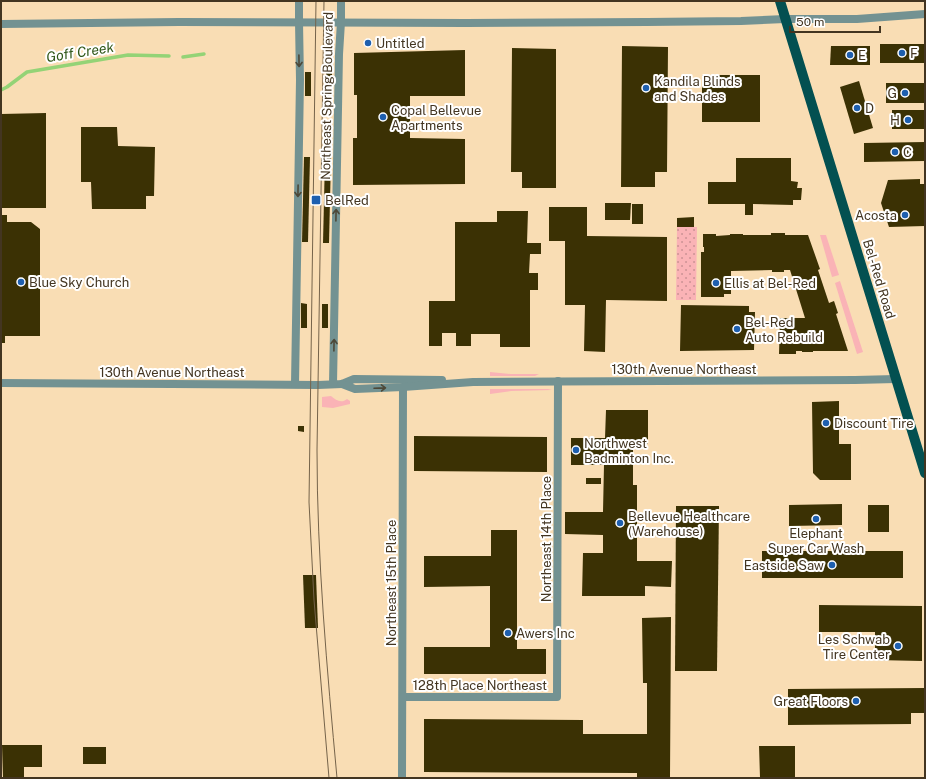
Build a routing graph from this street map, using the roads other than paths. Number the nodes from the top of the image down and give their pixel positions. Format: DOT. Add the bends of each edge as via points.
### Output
graph roads {
  1 [pos="299,1"];
  2 [pos="341,1"];
  3 [pos="780,1"];
  4 [pos="925,14"];
  5 [pos="785,19"];
  6 [pos="298,22"];
  7 [pos="341,22"];
  8 [pos="1,24"];
  9 [pos="896,379"];
  10 [pos="558,381"];
  11 [pos="473,382"];
  12 [pos="1,383"];
  13 [pos="295,384"];
  14 [pos="333,384"];
  15 [pos="342,384"];
  16 [pos="403,387"];
  17 [pos="925,473"];
  18 [pos="403,697"];
  19 [pos="557,697"];
  20 [pos="402,778"];
  1 -- 6 [label="street"];
  2 -- 7 [label="street, Northeast Spring Boulevard"];
  3 -- 5 [label="main road, Bel-Red Road"];
  4 -- 5 [label="street" via="857,19"];
  5 -- 7 [label="street" via="647,22"];
  5 -- 9 [label="main road, Bel-Red Road"];
  6 -- 7 [label="street"];
  6 -- 8 [label="street"];
  6 -- 13 [label="street, one-way" via="300,80"];
  14 -- 7 [label="street, Northeast Spring Boulevard, one-way"];
  9 -- 10 [label="street, 130th Avenue Northeast"];
  9 -- 17 [label="main road, Bel-Red Road"];
  10 -- 11 [label="street, 130th Avenue Northeast"];
  10 -- 19 [label="street, Northeast 14th Place"];
  11 -- 15 [label="street, 130th Avenue Northeast" via="354,379"];
  11 -- 16 [label="street, 130th Avenue Northeast"];
  12 -- 13 [label="street, 130th Avenue Northeast"];
  13 -- 14 [label="street, 130th Avenue Northeast"];
  14 -- 15 [label="street, 130th Avenue Northeast"];
  15 -- 16 [label="street, 130th Avenue Northeast, one-way" via="355,389"];
  16 -- 18 [label="street, Northeast 15th Place"];
  18 -- 19 [label="street, 128th Place Northeast"];
  18 -- 20 [label="street, Northeast 15th Place"];
}
